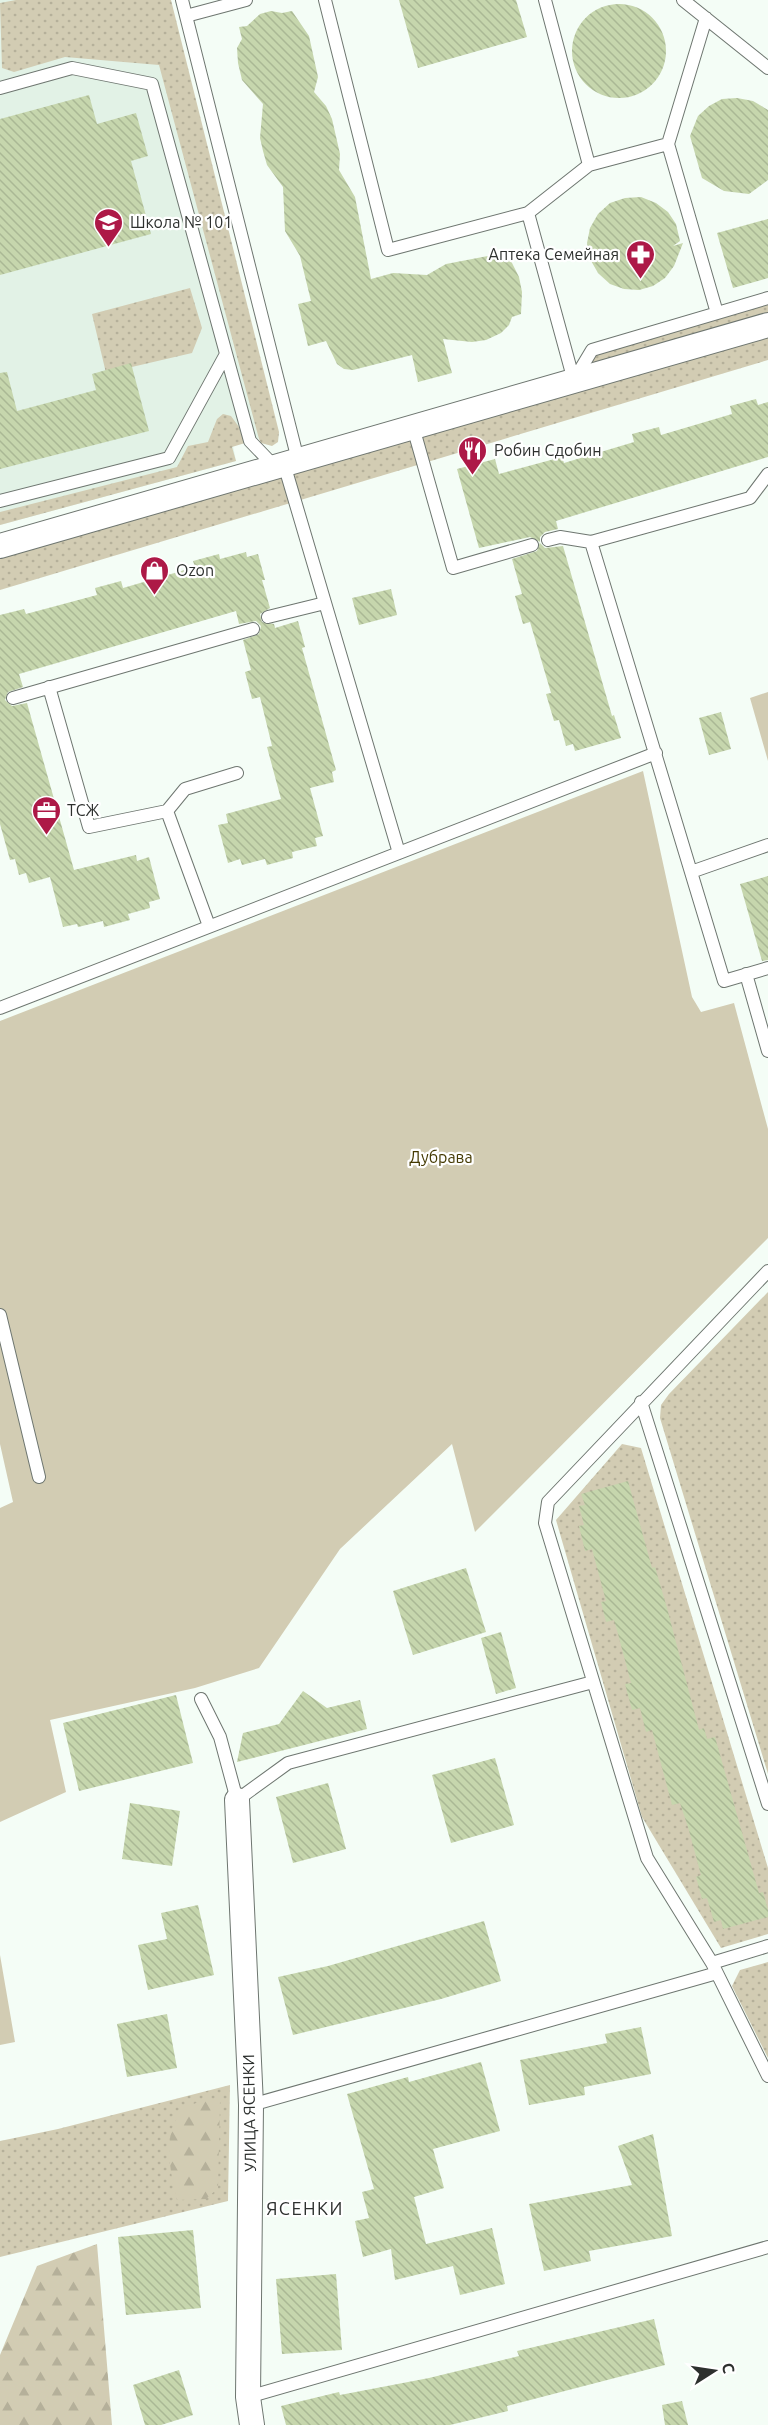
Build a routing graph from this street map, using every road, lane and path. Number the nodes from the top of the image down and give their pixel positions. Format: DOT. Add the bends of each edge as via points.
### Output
graph roads {
  1 [pos="182,0"];
  2 [pos="246,0"];
  3 [pos="325,0"];
  4 [pos="545,0"];
  5 [pos="683,0"];
  6 [pos="186,16"];
  7 [pos="706,18"];
  8 [pos="768,68"];
  9 [pos="0,88"];
  10 [pos="668,144"];
  11 [pos="589,165"];
  12 [pos="528,213"];
  13 [pos="768,298"];
  14 [pos="717,313"];
  15 [pos="768,325"];
  16 [pos="226,354"];
  17 [pos="574,381"];
  18 [pos="412,427"];
  19 [pos="286,464"];
  20 [pos="768,474"];
  21 [pos="0,501"];
  22 [pos="548,540"];
  23 [pos="591,542"];
  24 [pos="532,545"];
  25 [pos="0,546"];
  26 [pos="325,603"];
  27 [pos="268,617"];
  28 [pos="253,629"];
  29 [pos="49,687"];
  30 [pos="13,698"];
  31 [pos="656,753"];
  32 [pos="237,773"];
  33 [pos="167,811"];
  34 [pos="768,845"];
  35 [pos="399,853"];
  36 [pos="691,872"];
  37 [pos="209,926"];
  38 [pos="768,968"];
  39 [pos="746,974"];
  40 [pos="0,1008"];
  41 [pos="768,1051"];
  42 [pos="768,1271"];
  43 [pos="0,1315"];
  44 [pos="641,1402"];
  45 [pos="39,1477"];
  46 [pos="594,1682"];
  47 [pos="201,1699"];
  48 [pos="237,1800"];
  49 [pos="768,1804"];
  50 [pos="768,1946"];
  51 [pos="715,1968"];
  52 [pos="768,2076"];
  53 [pos="251,2105"];
  54 [pos="768,2247"];
  55 [pos="248,2397"];
  56 [pos="252,2425"];
  1 -- 6 [label="lane"];
  2 -- 6 [label="lane"];
  3 -- 12 [label="lane" via="388,250"];
  4 -- 11 [label="lane"];
  5 -- 7 [label="lane"];
  6 -- 19 [label="lane"];
  7 -- 8 [label="lane"];
  7 -- 10 [label="lane"];
  9 -- 16 [label="lane" via="72,68 152,84"];
  10 -- 11 [label="lane"];
  10 -- 14 [label="lane"];
  11 -- 12 [label="lane"];
  12 -- 17 [label="lane"];
  13 -- 14 [label="lane"];
  14 -- 17 [label="lane" via="592,350"];
  15 -- 17 [label="street"];
  16 -- 19 [label="lane" via="250,441"];
  16 -- 21 [label="lane" via="169,458"];
  17 -- 18 [label="street"];
  18 -- 19 [label="street"];
  18 -- 24 [label="lane" via="453,567"];
  19 -- 25 [label="street"];
  19 -- 26 [label="lane"];
  20 -- 23 [label="lane" via="750,498"];
  22 -- 23 [label="lane" via="560,537"];
  23 -- 31 [label="lane"];
  26 -- 27 [label="lane"];
  26 -- 35 [label="lane"];
  28 -- 29 [label="lane"];
  29 -- 30 [label="lane"];
  29 -- 33 [label="lane" via="89,827"];
  31 -- 35 [label="lane"];
  31 -- 36 [label="lane"];
  32 -- 33 [label="lane" via="185,789"];
  33 -- 37 [label="lane"];
  34 -- 36 [label="lane"];
  35 -- 37 [label="lane"];
  36 -- 39 [label="lane" via="724,981"];
  37 -- 40 [label="lane"];
  38 -- 39 [label="lane"];
  39 -- 41 [label="lane"];
  42 -- 44 [label="lane"];
  43 -- 45 [label="lane"];
  44 -- 46 [label="lane" via="548,1502 545,1523"];
  44 -- 49 [label="lane"];
  46 -- 48 [label="lane" via="288,1763"];
  46 -- 51 [label="lane" via="647,1858"];
  47 -- 48 [label="lane" via="220,1737"];
  48 -- 53 [label="street, УЛИЦА ЯСЕНКИ"];
  50 -- 51 [label="lane"];
  51 -- 52 [label="lane"];
  51 -- 53 [label="lane"];
  53 -- 55 [label="street, УЛИЦА ЯСЕНКИ"];
  54 -- 55 [label="lane"];
  55 -- 56 [label="street, УЛИЦА ЯСЕНКИ"];
}
